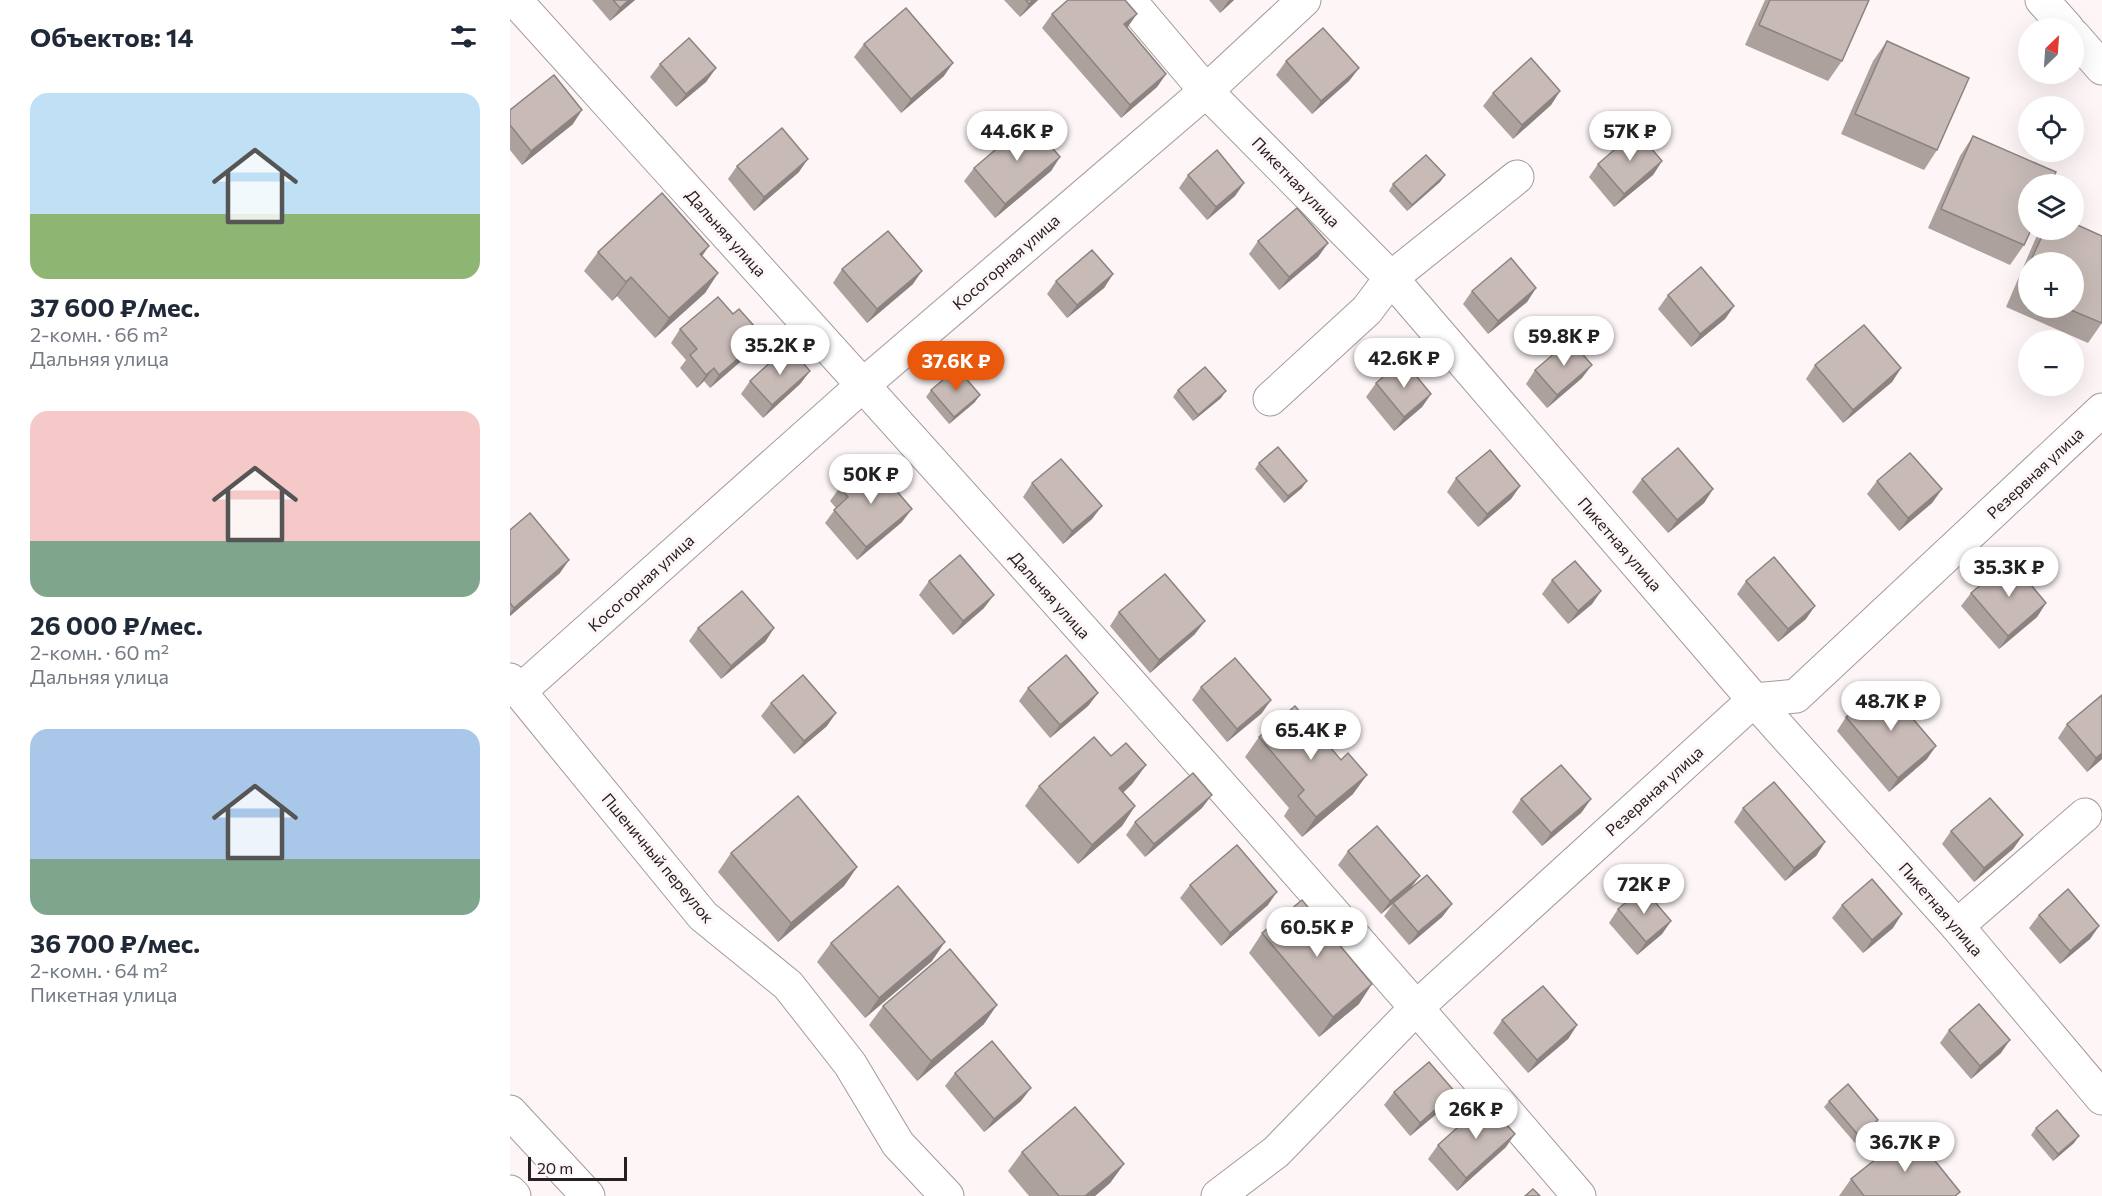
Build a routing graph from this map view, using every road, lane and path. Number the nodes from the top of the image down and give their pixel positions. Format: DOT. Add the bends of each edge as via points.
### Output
graph roads {
  1 [pos="515,0"];
  2 [pos="1129,0"];
  3 [pos="1304,0"];
  4 [pos="2042,0"];
  5 [pos="2058,18"];
  6 [pos="2084,48"];
  7 [pos="2102,68"];
  8 [pos="1206,91"];
  9 [pos="1518,177"];
  10 [pos="1390,278"];
  11 [pos="863,385"];
  12 [pos="1270,399"];
  13 [pos="2102,411"];
  14 [pos="515,686"];
  15 [pos="1754,700"];
  16 [pos="2085,815"];
  17 [pos="1957,926"];
  18 [pos="1417,1007"];
  19 [pos="2102,1098"];
  20 [pos="510,1112"];
  21 [pos="510,1192"];
  22 [pos="514,1196"];
  23 [pos="588,1196"];
  24 [pos="948,1196"];
  25 [pos="1218,1196"];
  26 [pos="1579,1196"];
  1 -- 11 [label="street, Дальняя улица"];
  2 -- 8 [label="street, Пикетная улица"];
  3 -- 8 [label="street, Косогорная улица"];
  4 -- 5 [label="street"];
  6 -- 7 [label="street"];
  8 -- 10 [label="street, Пикетная улица"];
  8 -- 11 [label="street, Косогорная улица"];
  9 -- 10 [label="street"];
  10 -- 12 [label="street" via="1367,310"];
  10 -- 15 [label="street, Пикетная улица"];
  11 -- 14 [label="street, Косогорная улица"];
  11 -- 18 [label="street, Дальняя улица"];
  13 -- 15 [label="street, Резервная улица" via="1796,696"];
  14 -- 24 [label="street, Пшеничный переулок" via="703,916 788,985 850,1064 898,1144"];
  15 -- 17 [label="street, Пикетная улица"];
  15 -- 18 [label="street, Резервная улица"];
  16 -- 17 [label="street"];
  17 -- 19 [label="street, Пикетная улица"];
  18 -- 25 [label="street, Резервная улица" via="1276,1152"];
  18 -- 26 [label="street, Дальняя улица"];
  20 -- 23 [label="street"];
  21 -- 22 [label="street"];
}
